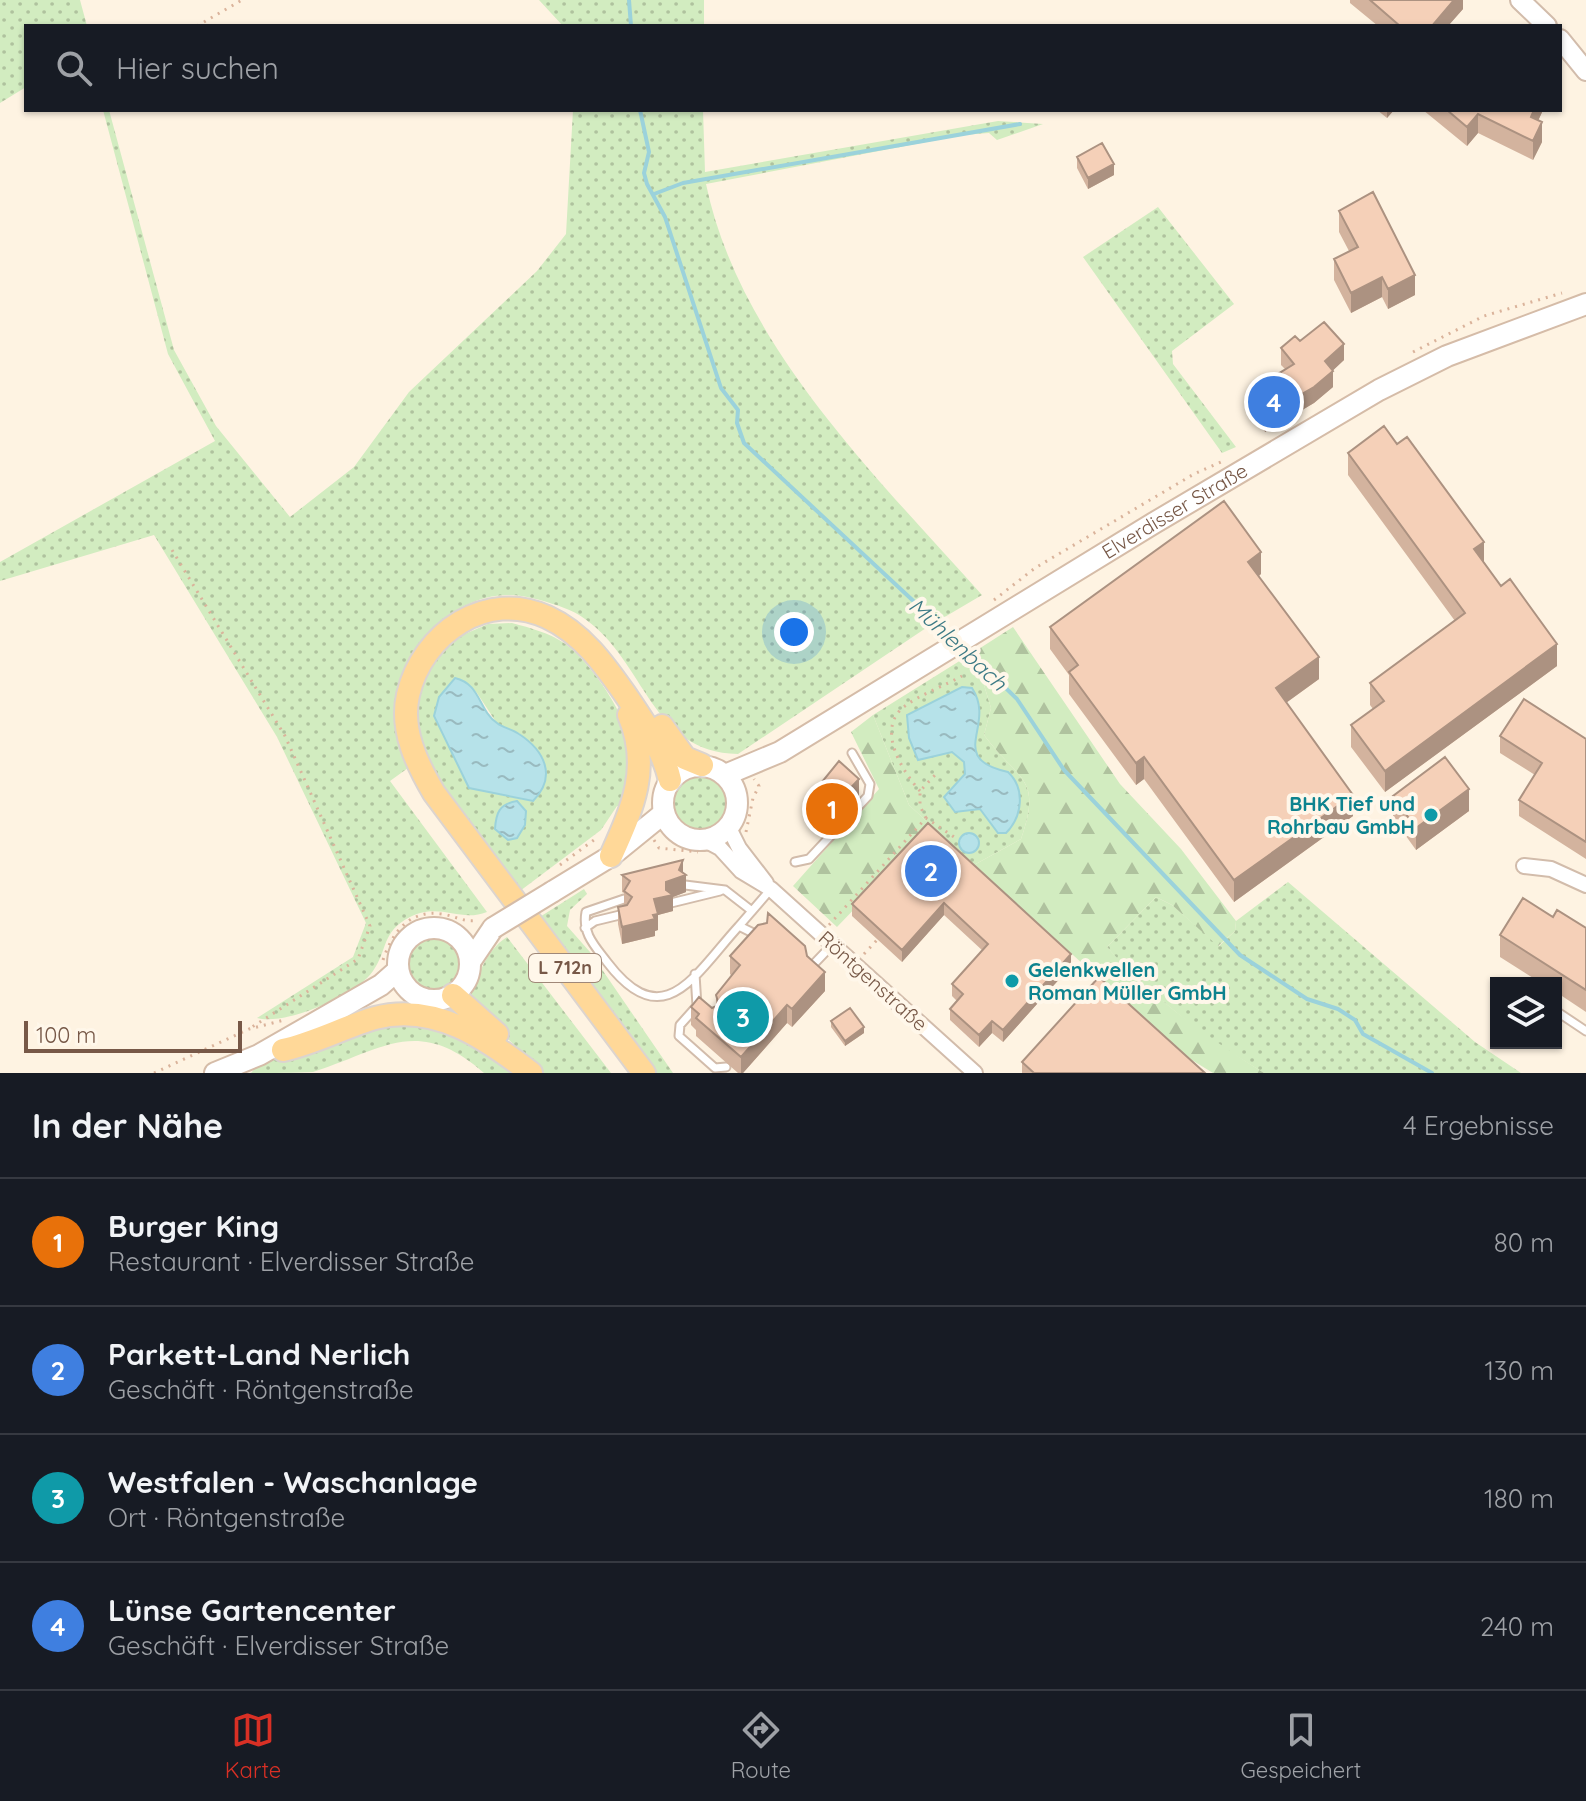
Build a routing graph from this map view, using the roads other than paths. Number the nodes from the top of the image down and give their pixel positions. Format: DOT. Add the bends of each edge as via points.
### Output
graph roads {
  1 [pos="1520,0"];
  2 [pos="1545,24"];
  3 [pos="1562,41"];
  4 [pos="1586,71"];
  5 [pos="1586,304"];
  6 [pos="461,607"];
  7 [pos="608,670"];
  8 [pos="780,752"];
  9 [pos="852,753"];
  10 [pos="702,765"];
  11 [pos="725,775"];
  12 [pos="670,780"];
  13 [pos="738,797"];
  14 [pos="664,813"];
  15 [pos="729,828"];
  16 [pos="676,832"];
  17 [pos="705,840"];
  18 [pos="611,856"];
  19 [pos="795,862"];
  20 [pos="1524,866"];
  21 [pos="685,885"];
  22 [pos="1586,885"];
  23 [pos="771,889"];
  24 [pos="725,890"];
  25 [pos="624,899"];
  26 [pos="671,903"];
  27 [pos="752,911"];
  28 [pos="626,914"];
  29 [pos="489,922"];
  30 [pos="739,926"];
  31 [pos="585,928"];
  32 [pos="456,934"];
  33 [pos="762,938"];
  34 [pos="827,939"];
  35 [pos="470,962"];
  36 [pos="390,968"];
  37 [pos="810,968"];
  38 [pos="695,974"];
  39 [pos="409,989"];
  40 [pos="453,995"];
  41 [pos="697,1006"];
  42 [pos="706,1013"];
  43 [pos="1562,1015"];
  44 [pos="1586,1031"];
  45 [pos="283,1050"];
  46 [pos="259,1055"];
  47 [pos="726,1067"];
  48 [pos="215,1073"];
  49 [pos="532,1073"];
  50 [pos="644,1073"];
  51 [pos="975,1073"];
  1 -- 2 [label="street"];
  3 -- 4 [label="street"];
  5 -- 8 [label="main road, Elverdisser Straße" via="1447,356 1379,390"];
  6 -- 10 [label="main road" via="516,598 567,613 613,654 685,758"];
  7 -- 12 [label="main road" via="664,754"];
  7 -- 18 [label="main road" via="634,727 642,767 630,814"];
  7 -- 50 [label="main road, L 712n" via="575,634 547,617 520,608 492,609 464,619 440,636 420,662 407,696 407,727 416,762 434,793"];
  8 -- 11 [label="main road, Elverdisser Straße"];
  8 -- 13 [label="main road, Elverdisser Straße"];
  9 -- 19 [label="lane" via="870,790 809,859"];
  10 -- 11 [label="main road"];
  10 -- 12 [label="main road"];
  11 -- 13 [label="main road"];
  12 -- 14 [label="main road"];
  13 -- 15 [label="main road"];
  14 -- 16 [label="main road"];
  14 -- 18 [label="main road"];
  15 -- 17 [label="main road"];
  15 -- 23 [label="street, Röntgenstraße"];
  16 -- 17 [label="main road"];
  16 -- 18 [label="main road"];
  17 -- 23 [label="street, Röntgenstraße"];
  18 -- 29 [label="main road, bridge"];
  20 -- 22 [label="street" via="1551,869"];
  21 -- 24 [label="lane"];
  23 -- 27 [label="lane"];
  23 -- 34 [label="street, Röntgenstraße"];
  24 -- 26 [label="lane"];
  24 -- 27 [label="lane"];
  25 -- 31 [label="lane" via="586,912"];
  27 -- 30 [label="lane"];
  28 -- 31 [label="lane"];
  29 -- 32 [label="main road" via="472,935"];
  29 -- 35 [label="main road"];
  30 -- 33 [label="lane"];
  30 -- 38 [label="lane"];
  31 -- 38 [label="lane" via="634,993 667,996"];
  32 -- 35 [label="main road"];
  32 -- 36 [label="main road" via="435,927 419,930"];
  34 -- 37 [label="lane"];
  34 -- 51 [label="street, Röntgenstraße"];
  35 -- 40 [label="main road" via="463,986"];
  36 -- 39 [label="main road"];
  36 -- 46 [label="main road" via="381,985"];
  38 -- 41 [label="lane"];
  39 -- 40 [label="main road" via="428,1000"];
  39 -- 45 [label="main road"];
  40 -- 49 [label="main road"];
  41 -- 42 [label="lane"];
  41 -- 47 [label="lane" via="680,1025 679,1036 715,1068"];
  43 -- 44 [label="lane"];
  45 -- 46 [label="main road"];
  45 -- 49 [label="main road" via="378,1017 411,1015 470,1030"];
  46 -- 48 [label="main road"];
}
